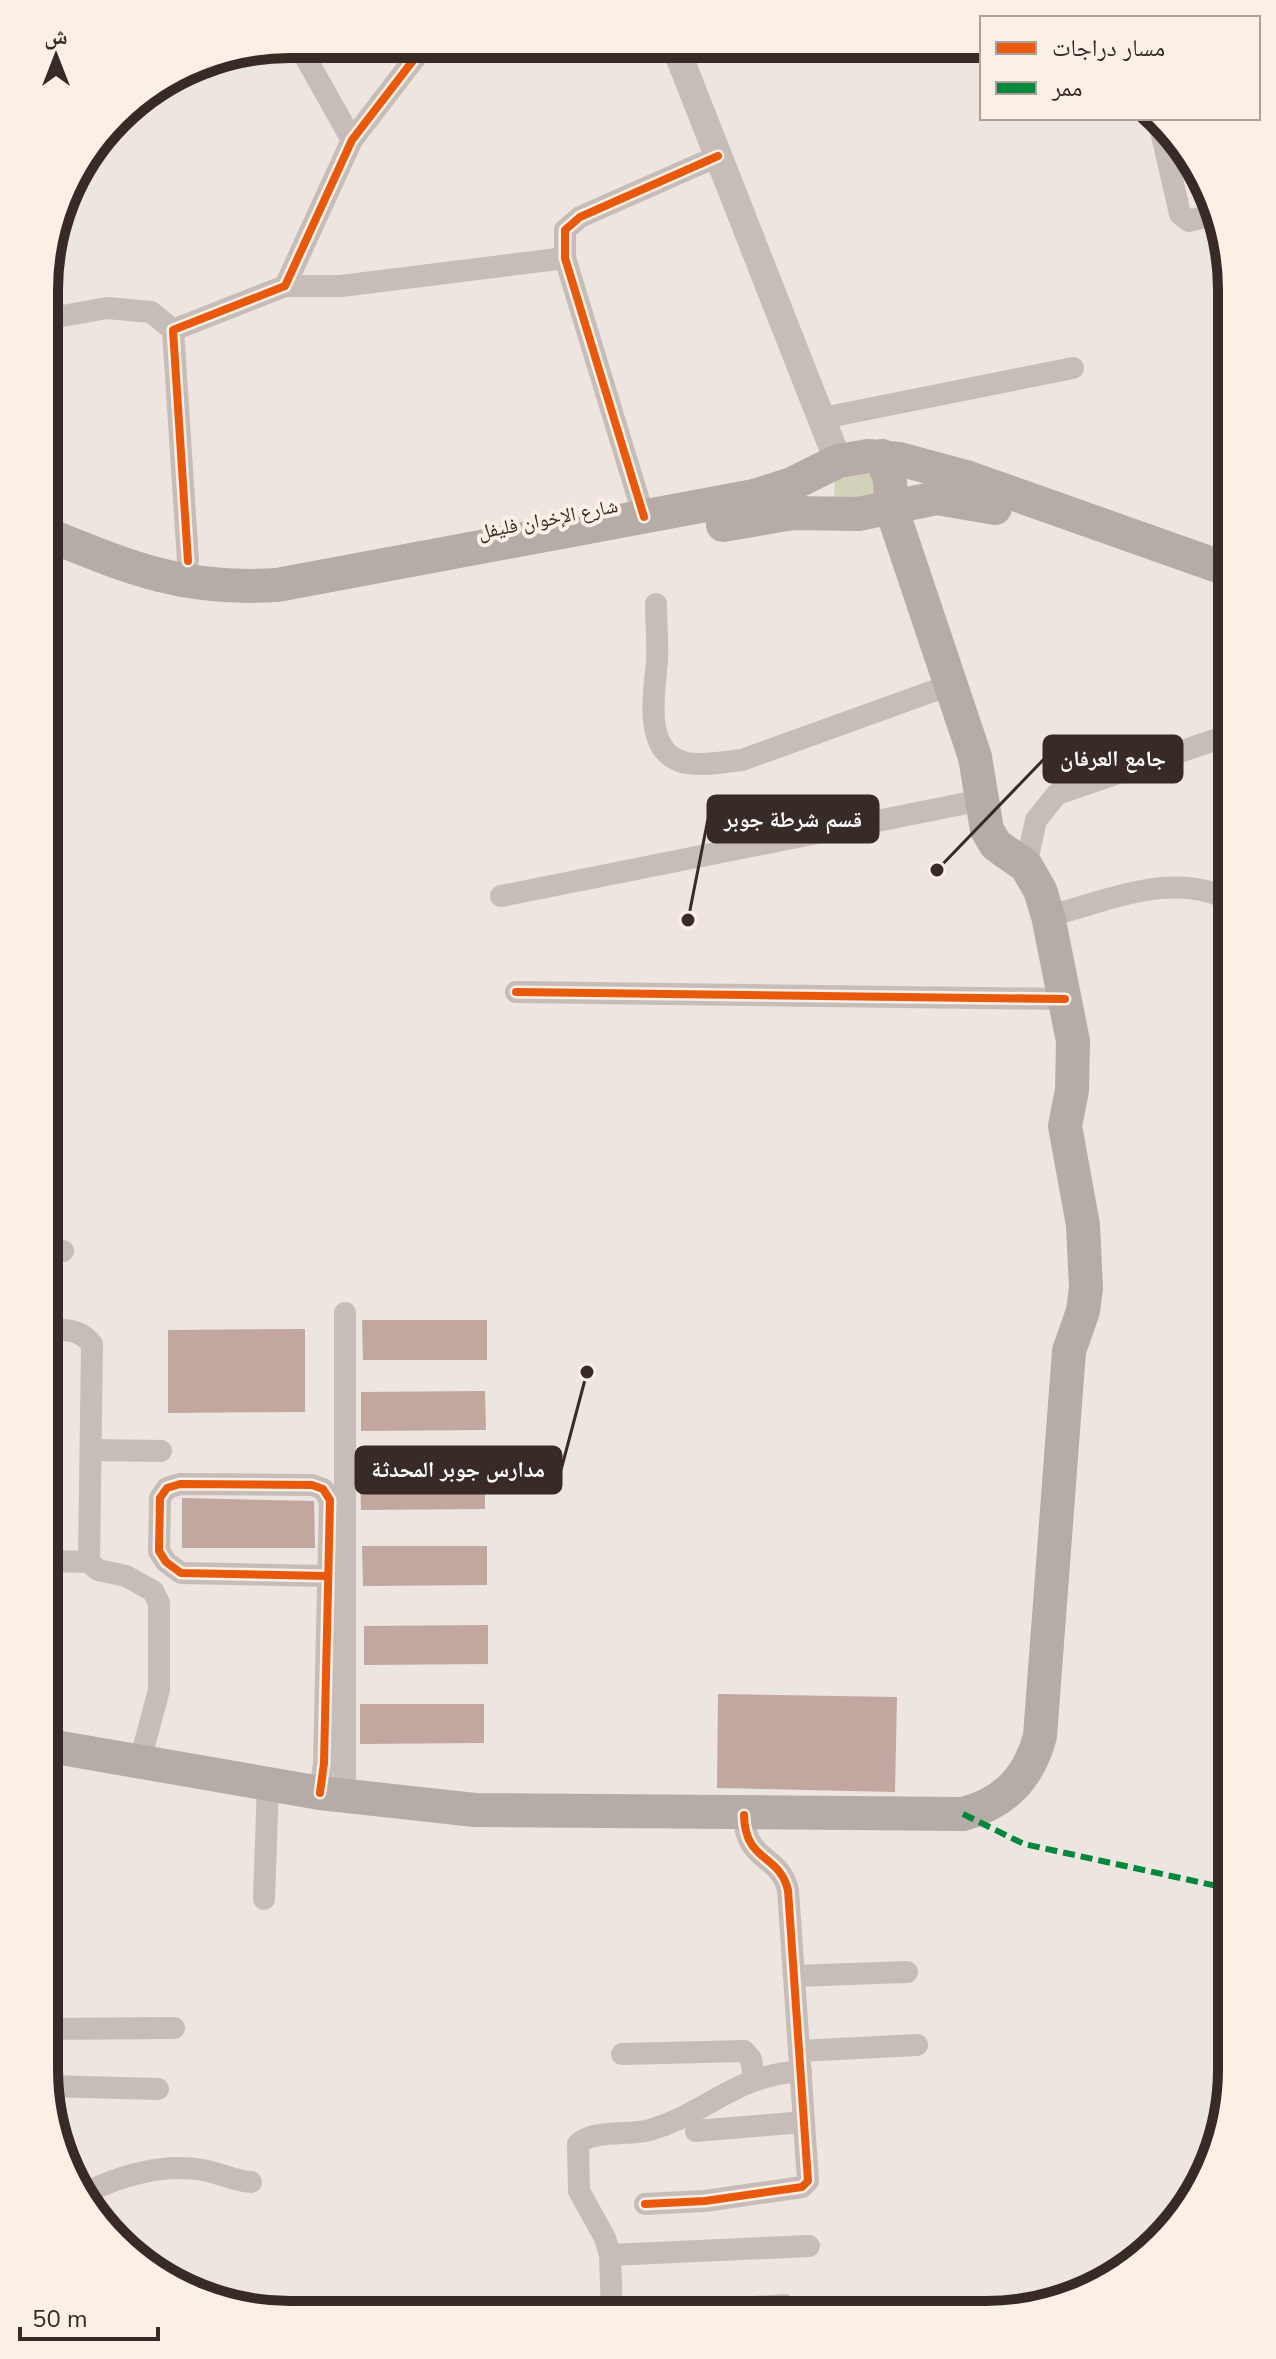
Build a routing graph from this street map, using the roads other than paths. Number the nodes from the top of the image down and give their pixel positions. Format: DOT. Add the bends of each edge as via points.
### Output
graph roads {
  1 [pos="306,58"];
  2 [pos="415,58"];
  3 [pos="680,58"];
  4 [pos="352,140"];
  5 [pos="1163,141"];
  6 [pos="718,156"];
  7 [pos="1206,216"];
  8 [pos="565,258"];
  9 [pos="285,286"];
  10 [pos="58,317"];
  11 [pos="173,330"];
  12 [pos="1073,368"];
  13 [pos="823,418"];
  14 [pos="882,456"];
  15 [pos="831,464"];
  16 [pos="891,507"];
  17 [pos="824,513"];
  18 [pos="644,517"];
  19 [pos="58,540"];
  20 [pos="517,551"];
  21 [pos="188,561"];
  22 [pos="58,562"];
  23 [pos="1218,566"];
  24 [pos="140,583"];
  25 [pos="1218,588"];
  26 [pos="656,604"];
  27 [pos="950,685"];
  28 [pos="1218,739"];
  29 [pos="982,800"];
  30 [pos="1026,866"];
  31 [pos="501,896"];
  32 [pos="1218,896"];
  33 [pos="1048,916"];
  34 [pos="516,992"];
  35 [pos="1065,999"];
  36 [pos="345,1313"];
  37 [pos="58,1329"];
  38 [pos="92,1450"];
  39 [pos="161,1451"];
  40 [pos="58,1561"];
  41 [pos="89,1562"];
  42 [pos="326,1576"];
  43 [pos="58,1747"];
  44 [pos="140,1761"];
  45 [pos="268,1784"];
  46 [pos="332,1795"];
  47 [pos="744,1815"];
  48 [pos="264,1899"];
  49 [pos="907,1972"];
  50 [pos="794,1976"];
  51 [pos="174,2028"];
  52 [pos="58,2029"];
  53 [pos="917,2045"];
  54 [pos="622,2054"];
  55 [pos="800,2061"];
  56 [pos="754,2078"];
  57 [pos="58,2086"];
  58 [pos="158,2089"];
  59 [pos="804,2122"];
  60 [pos="696,2131"];
  61 [pos="251,2182"];
  62 [pos="92,2190"];
  63 [pos="645,2204"];
  64 [pos="809,2246"];
  65 [pos="610,2255"];
  66 [pos="612,2301"];
  1 -- 4 [label="street"];
  2 -- 4 [label="street"];
  3 -- 6 [label="street"];
  4 -- 9 [label="street"];
  5 -- 7 [label="street" via="1180,214 1189,221"];
  6 -- 8 [label="street" via="580,217 565,230"];
  6 -- 13 [label="street"];
  8 -- 9 [label="street" via="341,286"];
  8 -- 18 [label="street"];
  9 -- 11 [label="street"];
  10 -- 11 [label="street" via="107,308 151,312"];
  11 -- 21 [label="street"];
  12 -- 13 [label="street"];
  13 -- 15 [label="street"];
  14 -- 15 [label="main road, شارع الإخوان فليفل"];
  14 -- 16 [label="main road"];
  14 -- 23 [label="main road, شارع الإخوان فليفل" via="969,478"];
  15 -- 17 [label="main road" via="819,490"];
  15 -- 18 [label="main road, شارع الإخوان فليفل" via="754,496"];
  16 -- 17 [label="main road, شارع الإخوان فليفل" via="858,514"];
  16 -- 25 [label="main road, شارع الإخوان فليفل" via="937,498 972,501"];
  16 -- 27 [label="main road"];
  17 -- 20 [label="main road, شارع الإخوان فليفل"];
  18 -- 20 [label="main road, شارع الإخوان فليفل"];
  19 -- 24 [label="main road, شارع الإخوان فليفل"];
  20 -- 24 [label="main road, شارع الإخوان فليفل" via="256,606 200,606"];
  22 -- 24 [label="main road, شارع الإخوان فليفل"];
  26 -- 27 [label="street" via="653,722 661,745 683,762 742,760"];
  27 -- 29 [label="main road" via="977,765"];
  28 -- 30 [label="street" via="1057,794 1036,820"];
  29 -- 30 [label="main road" via="991,838"];
  29 -- 31 [label="street"];
  30 -- 33 [label="main road"];
  32 -- 33 [label="street" via="1195,887 1168,886"];
  33 -- 35 [label="main road"];
  34 -- 35 [label="street"];
  35 -- 47 [label="main road" via="1074,1054 1065,1126 1083,1225 1086,1288 1067,1364 1035,1755 1027,1772 1000,1800 963,1814"];
  36 -- 46 [label="street"];
  37 -- 38 [label="street" via="84,1335 92,1344"];
  38 -- 39 [label="street"];
  38 -- 41 [label="street"];
  40 -- 41 [label="street"];
  41 -- 44 [label="street" via="98,1570 141,1582 159,1603 159,1690"];
  42 -- 42 [label="street" via="330,1500 323,1489 180,1484 167,1488 160,1498 159,1551 181,1573"];
  42 -- 46 [label="street" via="324,1763"];
  43 -- 44 [label="main road"];
  44 -- 45 [label="main road"];
  45 -- 46 [label="main road"];
  45 -- 48 [label="street"];
  46 -- 47 [label="main road" via="536,1813"];
  47 -- 50 [label="street" via="753,1849 786,1881"];
  49 -- 50 [label="street"];
  50 -- 55 [label="street"];
  51 -- 52 [label="street"];
  53 -- 55 [label="street"];
  54 -- 56 [label="street" via="744,2051"];
  55 -- 56 [label="street"];
  55 -- 59 [label="street"];
  56 -- 65 [label="street" via="661,2126 578,2144 579,2191"];
  57 -- 58 [label="street"];
  59 -- 60 [label="street"];
  59 -- 63 [label="street" via="809,2176 802,2187"];
  61 -- 62 [label="street" via="201,2169 149,2172"];
  64 -- 65 [label="street"];
  65 -- 66 [label="street"];
}
